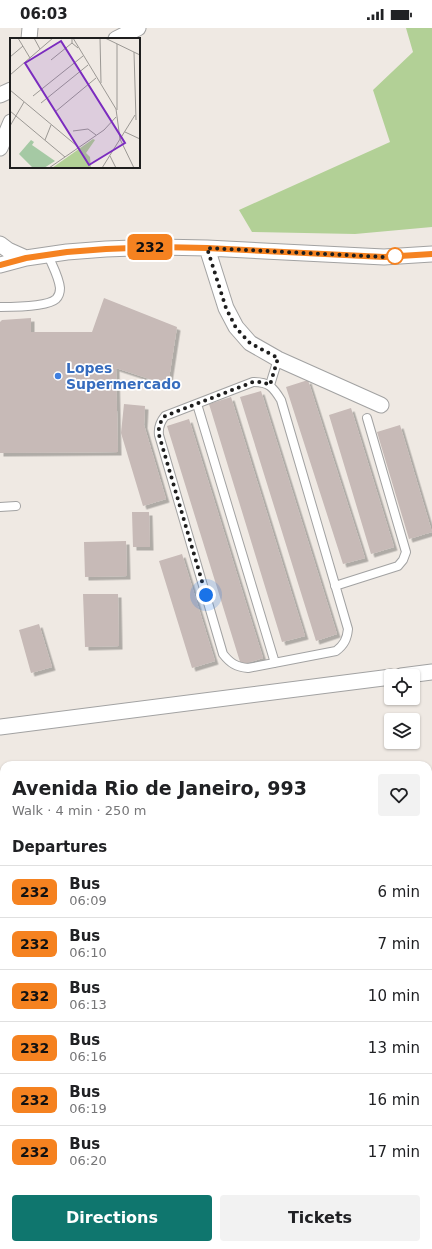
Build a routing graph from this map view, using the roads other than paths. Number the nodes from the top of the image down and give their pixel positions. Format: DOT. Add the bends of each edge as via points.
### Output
graph roads {
  1 [pos="30,28"];
  2 [pos="138,28"];
  3 [pos="29,38"];
  4 [pos="118,38"];
  5 [pos="10,90"];
  6 [pos="0,95"];
  7 [pos="10,124"];
  8 [pos="0,148"];
  9 [pos="0,244"];
  10 [pos="207,248"];
  11 [pos="48,255"];
  12 [pos="431,256"];
  13 [pos="26,258"];
  14 [pos="0,265"];
  15 [pos="0,307"];
  16 [pos="278,358"];
  17 [pos="270,385"];
  18 [pos="197,404"];
  19 [pos="381,405"];
  20 [pos="367,418"];
  21 [pos="16,506"];
  22 [pos="0,507"];
  23 [pos="335,586"];
  24 [pos="275,663"];
  25 [pos="432,672"];
  26 [pos="420,674"];
  27 [pos="384,678"];
  28 [pos="0,727"];
  1 -- 3 [label="street"];
  2 -- 4 [label="street"];
  5 -- 6 [label="street"];
  7 -- 8 [label="street"];
  9 -- 13 [label="street"];
  10 -- 11 [label="street" via="106,249"];
  10 -- 12 [label="street" via="384,257"];
  10 -- 16 [label="street" via="226,308 236,328 250,343"];
  11 -- 13 [label="street"];
  11 -- 15 [label="lane" via="60,288 59,295 50,302"];
  13 -- 14 [label="street"];
  16 -- 17 [label="lane"];
  16 -- 19 [label="street"];
  17 -- 18 [label="lane" via="253,382"];
  17 -- 23 [label="lane" via="281,400"];
  18 -- 24 [label="lane"];
  18 -- 24 [label="lane" via="165,416 158,428 223,654 239,667"];
  20 -- 23 [label="lane" via="406,552 404,560 398,566"];
  21 -- 22 [label="lane"];
  23 -- 24 [label="lane" via="348,628 343,646 336,651"];
  25 -- 26 [label="street"];
  27 -- 28 [label="street"];
}
